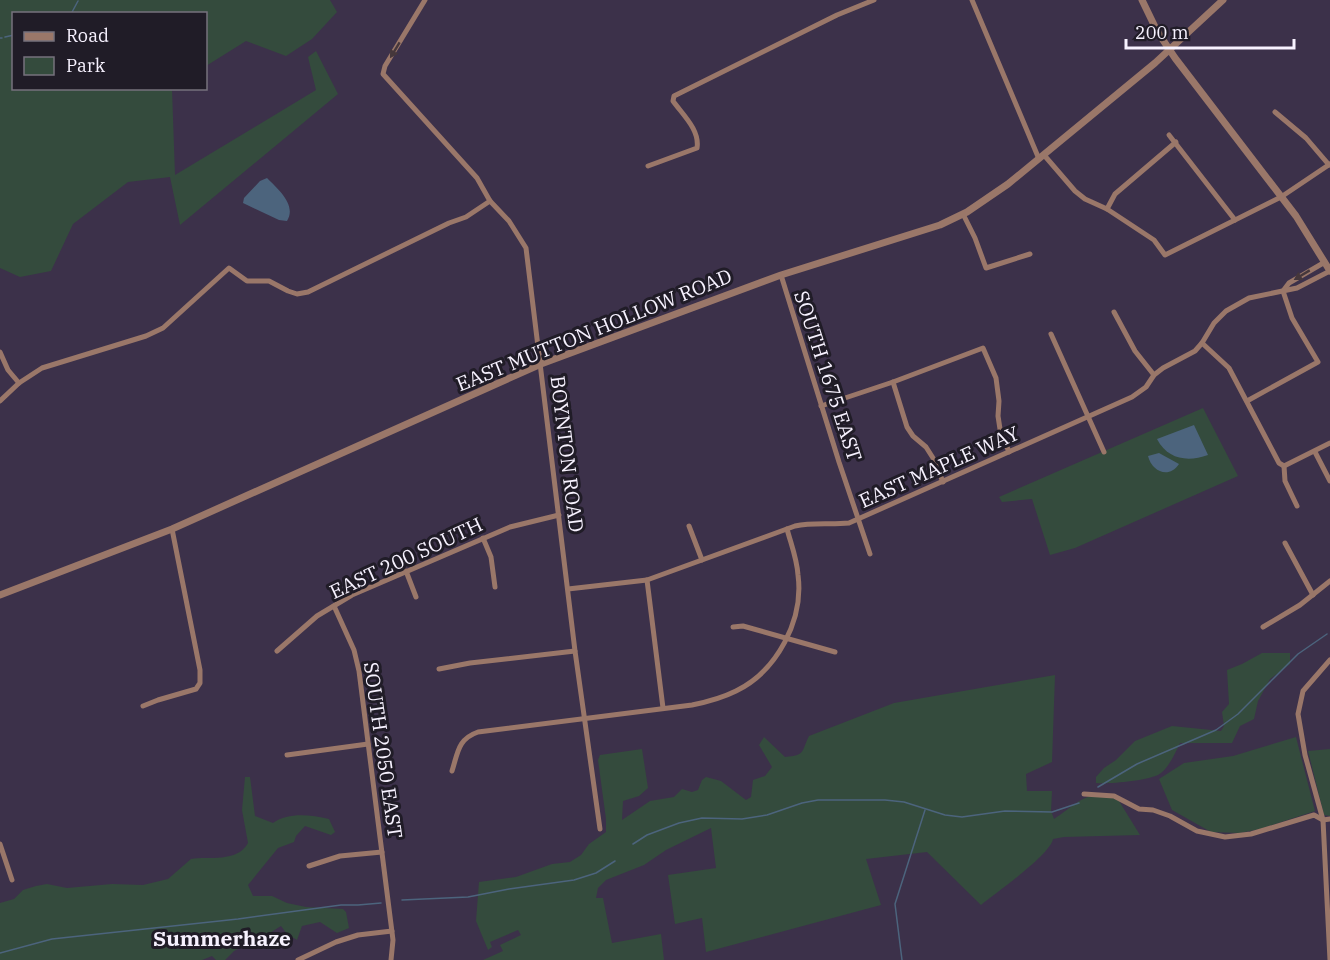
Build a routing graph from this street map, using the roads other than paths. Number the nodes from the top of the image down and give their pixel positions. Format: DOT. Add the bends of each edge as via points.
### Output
graph roads {
  1 [pos="425,0"];
  2 [pos="874,0"];
  3 [pos="972,0"];
  4 [pos="1142,0"];
  5 [pos="1223,0"];
  6 [pos="1169,50"];
  7 [pos="1275,112"];
  8 [pos="1169,135"];
  9 [pos="1176,142"];
  10 [pos="1041,157"];
  11 [pos="1330,164"];
  12 [pos="648,166"];
  13 [pos="1281,197"];
  14 [pos="490,201"];
  15 [pos="1107,209"];
  16 [pos="963,214"];
  17 [pos="1235,220"];
  18 [pos="1030,254"];
  19 [pos="1325,262"];
  20 [pos="1330,271"];
  21 [pos="781,275"];
  22 [pos="1283,291"];
  23 [pos="1114,312"];
  24 [pos="1051,334"];
  25 [pos="1202,343"];
  26 [pos="0,352"];
  27 [pos="541,364"];
  28 [pos="1154,375"];
  29 [pos="893,382"];
  30 [pos="19,383"];
  31 [pos="0,401"];
  32 [pos="1247,401"];
  33 [pos="821,406"];
  34 [pos="1088,416"];
  35 [pos="1330,443"];
  36 [pos="1009,452"];
  37 [pos="1104,452"];
  38 [pos="1315,452"];
  39 [pos="1284,466"];
  40 [pos="1330,481"];
  41 [pos="943,482"];
  42 [pos="1297,506"];
  43 [pos="559,515"];
  44 [pos="859,519"];
  45 [pos="689,526"];
  46 [pos="172,529"];
  47 [pos="787,529"];
  48 [pos="483,538"];
  49 [pos="1285,543"];
  50 [pos="870,554"];
  51 [pos="702,560"];
  52 [pos="406,571"];
  53 [pos="646,580"];
  54 [pos="1330,581"];
  55 [pos="495,587"];
  56 [pos="568,590"];
  57 [pos="0,595"];
  58 [pos="1313,595"];
  59 [pos="416,597"];
  60 [pos="334,606"];
  61 [pos="733,627"];
  62 [pos="1263,627"];
  63 [pos="787,639"];
  64 [pos="277,651"];
  65 [pos="575,651"];
  66 [pos="835,652"];
  67 [pos="1330,660"];
  68 [pos="439,669"];
  69 [pos="143,706"];
  70 [pos="663,708"];
  71 [pos="585,719"];
  72 [pos="368,744"];
  73 [pos="287,755"];
  74 [pos="452,771"];
  75 [pos="1084,795"];
  76 [pos="1330,819"];
  77 [pos="1323,820"];
  78 [pos="600,830"];
  79 [pos="0,844"];
  80 [pos="382,852"];
  81 [pos="309,866"];
  82 [pos="12,880"];
  83 [pos="392,931"];
  84 [pos="298,960"];
  85 [pos="391,960"];
  86 [pos="1330,960"];
  1 -- 14 [label="street, BOYNTON ROAD, one-way" via="383,74 477,178"];
  2 -- 12 [label="street" via="674,96 673,101 696,132 697,148"];
  3 -- 10 [label="street"];
  4 -- 6 [label="street"];
  5 -- 6 [label="street, EAST MUTTON HOLLOW ROAD"];
  6 -- 10 [label="street, EAST MUTTON HOLLOW ROAD"];
  6 -- 13 [label="street"];
  7 -- 11 [label="street"];
  8 -- 9 [label="street"];
  9 -- 15 [label="street" via="1115,194"];
  9 -- 17 [label="street"];
  10 -- 15 [label="street" via="1085,199"];
  10 -- 16 [label="street, EAST MUTTON HOLLOW ROAD"];
  11 -- 13 [label="street"];
  13 -- 17 [label="street"];
  13 -- 19 [label="street"];
  14 -- 27 [label="street, BOYNTON ROAD" via="526,248"];
  14 -- 30 [label="street" via="466,217 308,292 297,294 269,281 247,280 229,268 163,328 42,369"];
  15 -- 17 [label="street" via="1154,240 1165,255"];
  16 -- 18 [label="street" via="986,268"];
  16 -- 21 [label="street, EAST MUTTON HOLLOW ROAD" via="940,225"];
  19 -- 20 [label="street"];
  19 -- 22 [label="street, EAST MAPLE WAY, one-way" via="1289,283"];
  20 -- 22 [label="street, EAST MAPLE WAY"];
  21 -- 27 [label="street, EAST MUTTON HOLLOW ROAD"];
  21 -- 33 [label="street, SOUTH 1675 EAST"];
  22 -- 25 [label="street, EAST MAPLE WAY" via="1250,298 1226,311"];
  22 -- 32 [label="street" via="1292,318 1318,362"];
  23 -- 28 [label="street" via="1135,351"];
  24 -- 34 [label="street"];
  25 -- 28 [label="street, EAST MAPLE WAY"];
  25 -- 32 [label="street" via="1229,368"];
  26 -- 30 [label="street"];
  27 -- 43 [label="street, BOYNTON ROAD"];
  27 -- 46 [label="street, EAST MUTTON HOLLOW ROAD"];
  28 -- 34 [label="street, EAST MAPLE WAY" via="1132,397"];
  29 -- 33 [label="street"];
  29 -- 36 [label="street" via="983,348 996,378 1000,429"];
  29 -- 41 [label="street" via="907,427 929,453"];
  30 -- 31 [label="street"];
  32 -- 39 [label="street"];
  33 -- 44 [label="street, SOUTH 1675 EAST"];
  34 -- 36 [label="street, EAST MAPLE WAY"];
  34 -- 37 [label="street"];
  35 -- 38 [label="street"];
  36 -- 41 [label="street, EAST MAPLE WAY"];
  38 -- 39 [label="street"];
  38 -- 40 [label="street"];
  39 -- 42 [label="street"];
  41 -- 44 [label="street, EAST MAPLE WAY"];
  43 -- 48 [label="street, EAST 200 SOUTH" via="510,526"];
  43 -- 56 [label="street, BOYNTON ROAD"];
  44 -- 47 [label="street, EAST MAPLE WAY"];
  44 -- 50 [label="street, SOUTH 1675 EAST"];
  45 -- 51 [label="street"];
  46 -- 57 [label="street, EAST MUTTON HOLLOW ROAD"];
  46 -- 69 [label="street" via="200,683 196,689"];
  47 -- 51 [label="street, EAST MAPLE WAY"];
  47 -- 63 [label="street" via="799,575 799,595"];
  48 -- 52 [label="street, EAST 200 SOUTH"];
  48 -- 55 [label="street" via="491,557"];
  49 -- 58 [label="street"];
  51 -- 53 [label="street, EAST MAPLE WAY"];
  52 -- 59 [label="street"];
  52 -- 60 [label="street, EAST 200 SOUTH"];
  53 -- 56 [label="street, EAST MAPLE WAY"];
  53 -- 70 [label="street"];
  54 -- 58 [label="street"];
  56 -- 65 [label="street, BOYNTON ROAD"];
  58 -- 62 [label="street"];
  60 -- 64 [label="street, EAST 200 SOUTH"];
  60 -- 72 [label="street, SOUTH 2050 EAST" via="354,650"];
  61 -- 63 [label="street" via="743,626"];
  63 -- 66 [label="street"];
  63 -- 70 [label="street" via="757,678 737,691 692,705"];
  65 -- 68 [label="street"];
  65 -- 71 [label="street, BOYNTON ROAD"];
  67 -- 77 [label="street" via="1303,691 1298,714"];
  70 -- 71 [label="street"];
  71 -- 74 [label="street" via="467,736"];
  71 -- 78 [label="street, BOYNTON ROAD"];
  72 -- 73 [label="street"];
  72 -- 80 [label="street, SOUTH 2050 EAST"];
  75 -- 77 [label="street" via="1114,796 1139,809 1170,816 1197,831 1225,837 1251,834 1314,815"];
  76 -- 77 [label="street"];
  77 -- 86 [label="street"];
  79 -- 82 [label="street"];
  80 -- 81 [label="street" via="340,856"];
  80 -- 83 [label="street, SOUTH 2050 EAST"];
  83 -- 84 [label="street" via="358,935"];
  83 -- 85 [label="street, SOUTH 2050 EAST"];
}
